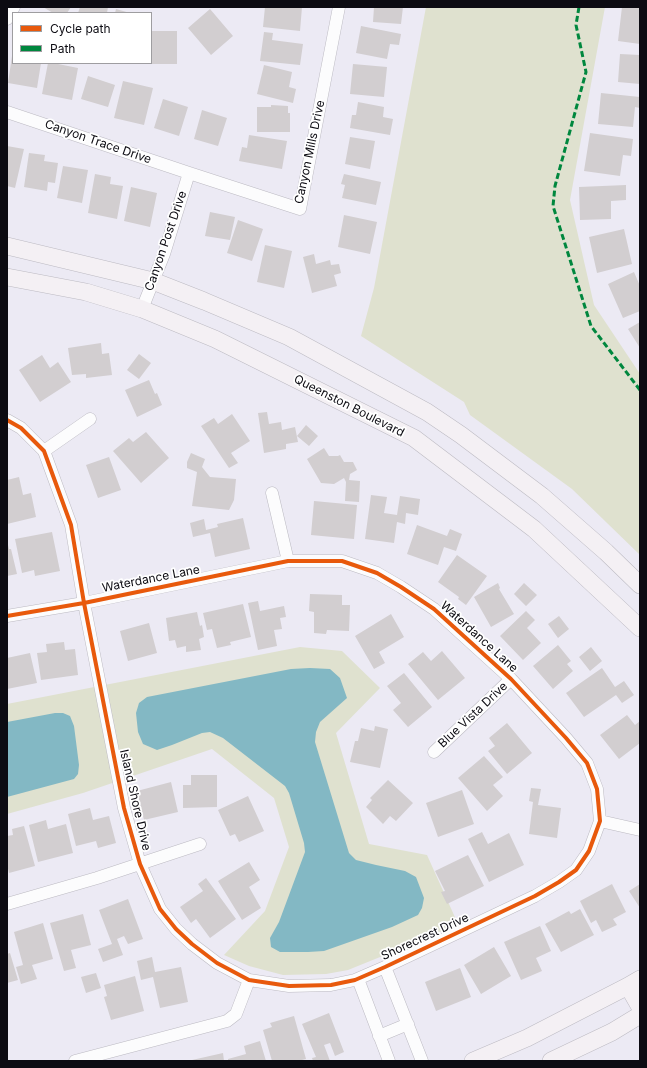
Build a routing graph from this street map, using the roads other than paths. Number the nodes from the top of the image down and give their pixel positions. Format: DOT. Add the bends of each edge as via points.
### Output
graph roads {
  1 [pos="14,7"];
  2 [pos="339,7"];
  3 [pos="7,18"];
  4 [pos="7,112"];
  5 [pos="189,173"];
  6 [pos="7,246"];
  7 [pos="7,277"];
  8 [pos="153,281"];
  9 [pos="142,310"];
  10 [pos="427,412"];
  11 [pos="90,419"];
  12 [pos="7,420"];
  13 [pos="414,438"];
  14 [pos="44,452"];
  15 [pos="272,493"];
  16 [pos="288,561"];
  17 [pos="640,585"];
  18 [pos="84,603"];
  19 [pos="7,616"];
  20 [pos="639,624"];
  21 [pos="511,679"];
  22 [pos="434,752"];
  23 [pos="600,822"];
  24 [pos="640,830"];
  25 [pos="200,844"];
  26 [pos="589,851"];
  27 [pos="140,864"];
  28 [pos="7,904"];
  29 [pos="385,967"];
  30 [pos="358,979"];
  31 [pos="249,980"];
  32 [pos="634,983"];
  33 [pos="640,1007"];
  34 [pos="640,1016"];
  35 [pos="408,1024"];
  36 [pos="379,1036"];
  37 [pos="75,1061"];
  38 [pos="389,1061"];
  39 [pos="422,1061"];
  40 [pos="473,1061"];
  41 [pos="550,1061"];
  1 -- 3 [label="street"];
  2 -- 5 [label="street, Canyon Mills Drive" via="300,209"];
  4 -- 5 [label="street, Canyon Trace Drive"];
  5 -- 8 [label="street, Canyon Post Drive"];
  6 -- 8 [label="main road"];
  7 -- 9 [label="main road, Queenston Boulevard" via="86,292"];
  8 -- 9 [label="street, Canyon Post Drive"];
  8 -- 10 [label="main road" via="289,337"];
  9 -- 13 [label="main road, Queenston Boulevard" via="215,339"];
  10 -- 13 [label="main road"];
  10 -- 17 [label="main road" via="542,496"];
  11 -- 14 [label="street"];
  12 -- 14 [label="street" via="21,428"];
  13 -- 20 [label="main road, Queenston Boulevard" via="534,529"];
  14 -- 18 [label="street, Island Shore Drive" via="71,525"];
  15 -- 16 [label="street"];
  16 -- 18 [label="street, Waterdance Lane"];
  16 -- 21 [label="street, Waterdance Lane" via="342,561 377,573 434,609"];
  18 -- 19 [label="street, Waterdance Lane"];
  18 -- 27 [label="street, Island Shore Drive" via="124,808"];
  21 -- 22 [label="street, Blue Vista Drive"];
  21 -- 23 [label="street, Waterdance Lane" via="587,763 597,789"];
  23 -- 24 [label="street"];
  23 -- 26 [label="street, Waterdance Lane"];
  25 -- 27 [label="street"];
  26 -- 29 [label="street, Shorecrest Drive" via="576,870 535,896"];
  27 -- 28 [label="street"];
  27 -- 31 [label="street, Island Shore Drive" via="160,909 176,929 217,963"];
  29 -- 30 [label="street, Shorecrest Drive"];
  29 -- 35 [label="street"];
  30 -- 31 [label="street, Shorecrest Drive" via="331,985 289,986"];
  30 -- 36 [label="street"];
  31 -- 37 [label="street" via="236,1014 227,1021"];
  32 -- 33 [label="main road"];
  32 -- 40 [label="main road" via="527,1038"];
  34 -- 41 [label="main road"];
  35 -- 36 [label="street"];
  35 -- 39 [label="street"];
  36 -- 38 [label="street"];
}
